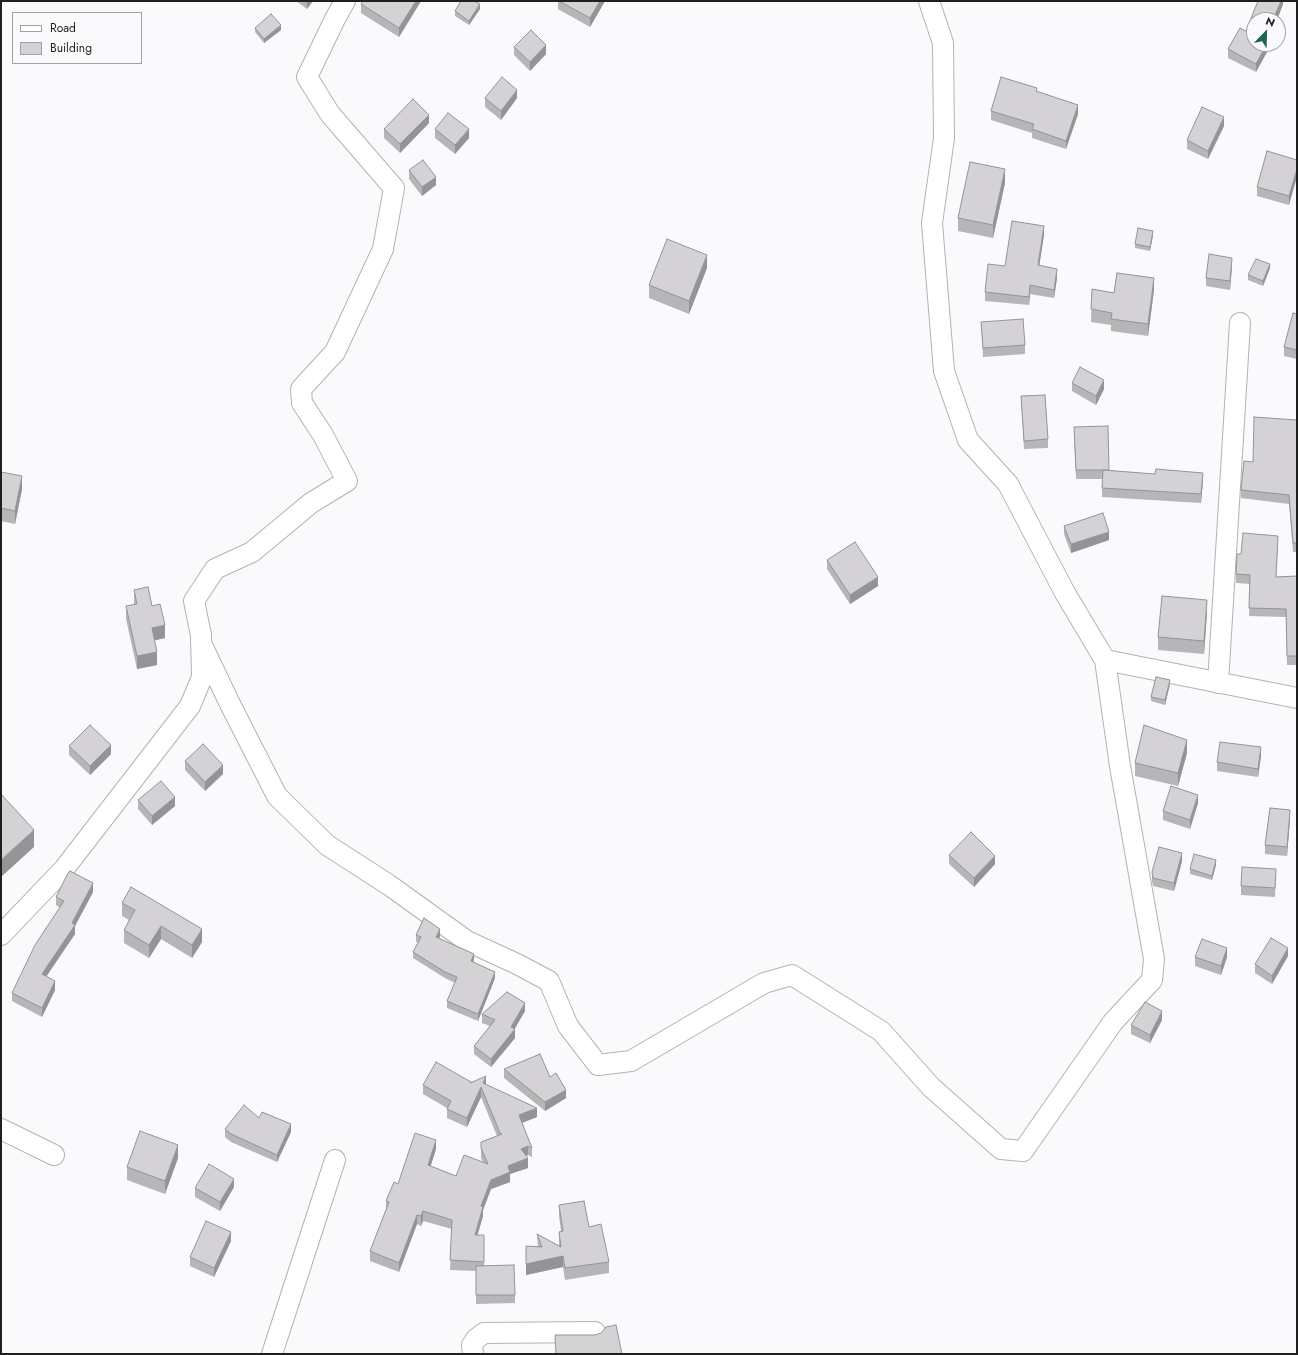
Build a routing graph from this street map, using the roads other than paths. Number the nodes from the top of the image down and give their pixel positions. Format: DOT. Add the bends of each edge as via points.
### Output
graph roads {
  1 [pos="345,1"];
  2 [pos="929,1"];
  3 [pos="1240,322"];
  4 [pos="201,643"];
  5 [pos="1105,660"];
  6 [pos="1218,683"];
  7 [pos="1297,698"];
  8 [pos="1,935"];
  9 [pos="1,1129"];
  10 [pos="54,1156"];
  11 [pos="335,1160"];
  12 [pos="595,1332"];
  13 [pos="272,1354"];
  14 [pos="473,1354"];
  1 -- 4 [label="street" via="307,77 330,114 394,188 383,249 335,352 301,389 302,403 323,435 347,481 311,503 252,552 215,569 194,601"];
  2 -- 5 [label="street" via="943,43 944,138 932,223 944,372 968,440 1008,484 1065,593"];
  3 -- 6 [label="street"];
  4 -- 5 [label="street" via="277,796 327,845 389,885 467,941 549,981 568,1026 598,1065 631,1061 764,983 792,974 881,1031 931,1087 1002,1149 1023,1151 1114,1022 1152,980 1154,959 1120,766"];
  4 -- 8 [label="street" via="202,677 190,706 64,869"];
  5 -- 6 [label="street"];
  6 -- 7 [label="street"];
  9 -- 10 [label="street"];
  11 -- 13 [label="street"];
  12 -- 14 [label="street" via="484,1333 472,1345"];
}
